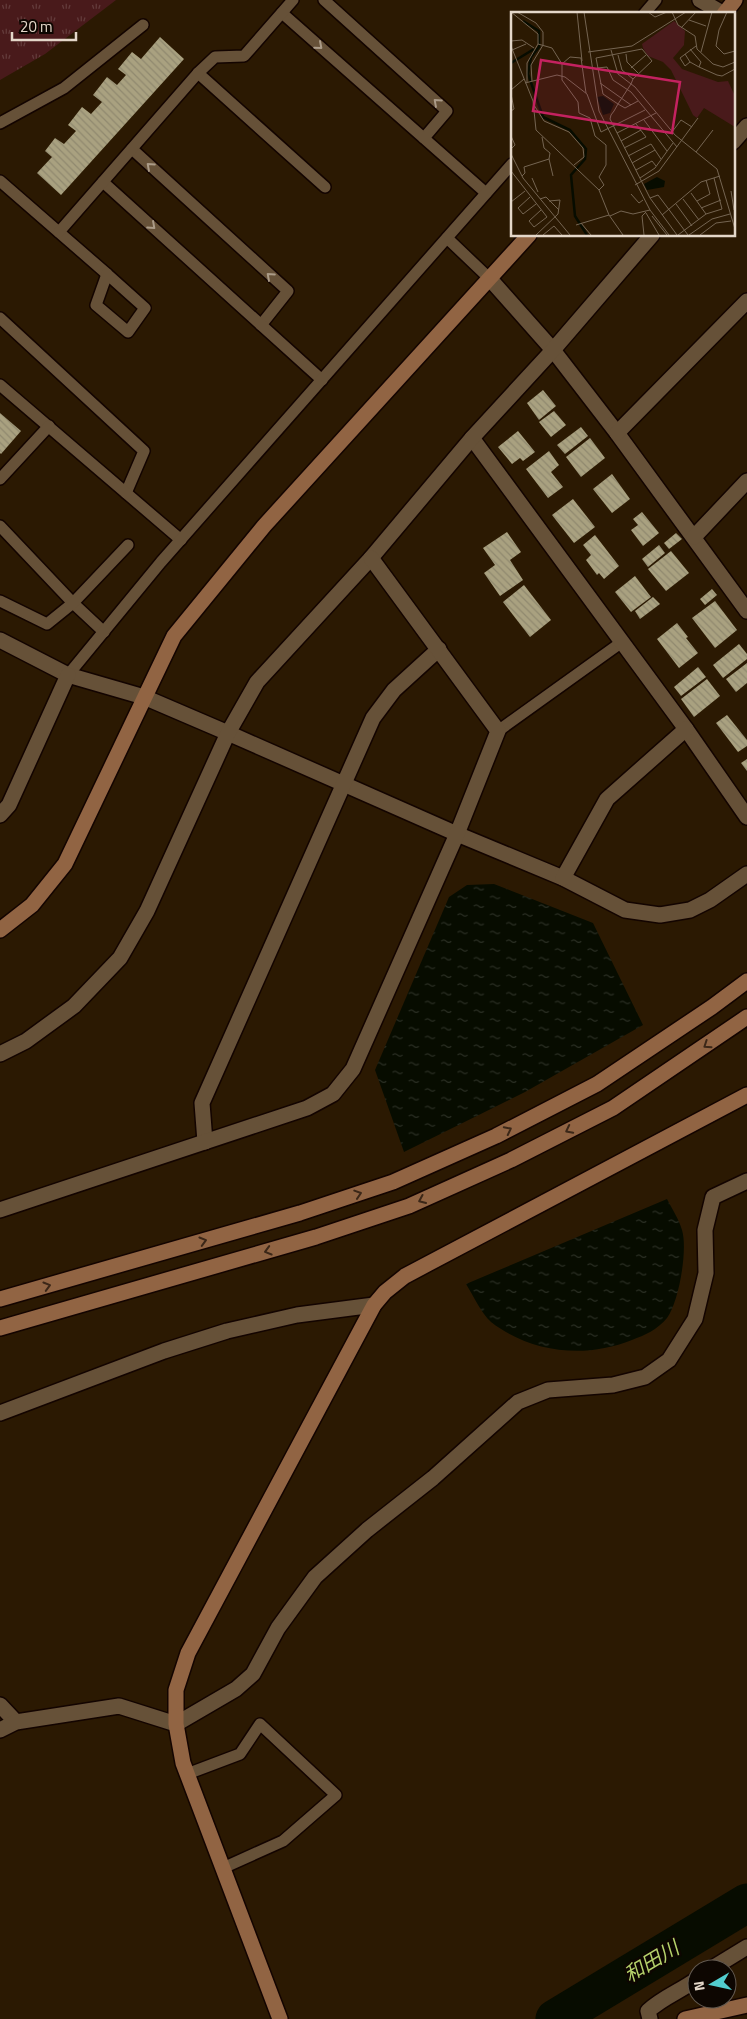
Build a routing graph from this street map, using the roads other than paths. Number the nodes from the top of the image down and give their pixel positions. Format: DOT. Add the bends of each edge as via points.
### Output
graph roads {
  1 [pos="293,0"];
  2 [pos="656,0"];
  3 [pos="700,0"];
  4 [pos="735,0"];
  5 [pos="331,2"];
  6 [pos="646,12"];
  7 [pos="721,12"];
  8 [pos="726,12"];
  9 [pos="282,13"];
  10 [pos="143,25"];
  11 [pos="198,73"];
  12 [pos="0,123"];
  13 [pos="747,126"];
  14 [pos="424,138"];
  15 [pos="734,141"];
  16 [pos="132,149"];
  17 [pos="511,165"];
  18 [pos="0,181"];
  19 [pos="103,182"];
  20 [pos="324,187"];
  21 [pos="486,193"];
  22 [pos="59,232"];
  23 [pos="528,236"];
  24 [pos="651,236"];
  25 [pos="447,238"];
  26 [pos="107,274"];
  27 [pos="490,279"];
  28 [pos="747,301"];
  29 [pos="0,318"];
  30 [pos="261,325"];
  31 [pos="553,350"];
  32 [pos="322,380"];
  33 [pos="0,385"];
  34 [pos="49,426"];
  35 [pos="617,433"];
  36 [pos="472,438"];
  37 [pos="0,480"];
  38 [pos="747,481"];
  39 [pos="126,493"];
  40 [pos="0,526"];
  41 [pos="694,537"];
  42 [pos="181,540"];
  43 [pos="128,545"];
  44 [pos="371,558"];
  45 [pos="0,602"];
  46 [pos="73,603"];
  47 [pos="747,611"];
  48 [pos="104,632"];
  49 [pos="0,640"];
  50 [pos="622,642"];
  51 [pos="439,649"];
  52 [pos="68,674"];
  53 [pos="144,697"];
  54 [pos="686,729"];
  55 [pos="498,731"];
  56 [pos="228,732"];
  57 [pos="344,784"];
  58 [pos="0,815"];
  59 [pos="747,817"];
  60 [pos="456,834"];
  61 [pos="747,874"];
  62 [pos="563,878"];
  63 [pos="0,930"];
  64 [pos="747,982"];
  65 [pos="747,1017"];
  66 [pos="0,1054"];
  67 [pos="747,1095"];
  68 [pos="205,1142"];
  69 [pos="747,1181"];
  70 [pos="0,1210"];
  71 [pos="0,1299"];
  72 [pos="374,1306"];
  73 [pos="0,1328"];
  74 [pos="0,1413"];
  75 [pos="0,1704"];
  76 [pos="16,1722"];
  77 [pos="176,1724"];
  78 [pos="0,1730"];
  79 [pos="187,1774"];
  80 [pos="222,1868"];
  81 [pos="747,1947"];
  82 [pos="727,1959"];
  83 [pos="687,1987"];
  84 [pos="747,2005"];
  85 [pos="280,2019"];
  86 [pos="650,2019"];
  87 [pos="685,2019"];
  1 -- 9 [label="lane"];
  2 -- 6 [label="lane"];
  3 -- 7 [label="street"];
  4 -- 8 [label="street"];
  14 -- 5 [label="lane, one-way" via="447,111"];
  9 -- 11 [label="lane" via="244,56 215,57"];
  9 -- 14 [label="lane, one-way"];
  10 -- 12 [label="lane" via="64,88"];
  11 -- 16 [label="lane"];
  11 -- 20 [label="lane"];
  13 -- 15 [label="street"];
  14 -- 21 [label="lane"];
  16 -- 19 [label="lane"];
  30 -- 16 [label="lane, one-way" via="288,292"];
  17 -- 21 [label="lane"];
  18 -- 22 [label="lane"];
  19 -- 22 [label="lane"];
  19 -- 30 [label="lane, one-way"];
  21 -- 25 [label="lane"];
  22 -- 26 [label="lane"];
  23 -- 27 [label="street"];
  24 -- 31 [label="street"];
  25 -- 27 [label="lane"];
  25 -- 32 [label="lane"];
  26 -- 26 [label="lane" via="145,308 128,332 96,305"];
  27 -- 31 [label="street"];
  27 -- 53 [label="street" via="264,526 174,636"];
  28 -- 35 [label="street"];
  29 -- 39 [label="lane" via="144,451"];
  30 -- 32 [label="lane"];
  31 -- 35 [label="street"];
  31 -- 36 [label="street"];
  32 -- 42 [label="lane"];
  33 -- 34 [label="lane"];
  34 -- 37 [label="lane"];
  34 -- 39 [label="lane"];
  35 -- 41 [label="street"];
  36 -- 44 [label="street"];
  36 -- 50 [label="street"];
  38 -- 41 [label="street"];
  39 -- 42 [label="lane"];
  40 -- 46 [label="lane"];
  41 -- 47 [label="street"];
  42 -- 48 [label="lane"];
  43 -- 46 [label="lane"];
  44 -- 51 [label="street"];
  44 -- 56 [label="street" via="257,682"];
  45 -- 46 [label="lane" via="47,624"];
  46 -- 48 [label="lane"];
  48 -- 52 [label="lane"];
  49 -- 52 [label="street"];
  50 -- 54 [label="street"];
  50 -- 55 [label="lane"];
  51 -- 55 [label="street"];
  51 -- 57 [label="street" via="394,690 373,718"];
  52 -- 53 [label="street"];
  52 -- 58 [label="street" via="9,805"];
  53 -- 56 [label="street"];
  53 -- 63 [label="street" via="65,864 32,905"];
  54 -- 59 [label="street"];
  54 -- 62 [label="street" via="607,799"];
  55 -- 60 [label="street"];
  56 -- 57 [label="street"];
  56 -- 66 [label="street" via="147,911 120,958 74,1006 26,1041"];
  57 -- 60 [label="street"];
  57 -- 68 [label="street" via="202,1103"];
  60 -- 62 [label="street"];
  60 -- 68 [label="street" via="353,1069 332,1094 307,1108"];
  61 -- 62 [label="street" via="690,910 660,915 625,910"];
  71 -- 64 [label="street, one-way" via="300,1213 393,1182 496,1136 597,1084"];
  65 -- 73 [label="street, one-way" via="613,1108 511,1160 409,1206 316,1237"];
  67 -- 72 [label="street" via="405,1276"];
  68 -- 70 [label="street"];
  69 -- 77 [label="street" via="713,1197 705,1230 706,1272 695,1319 669,1360 645,1377 613,1385 548,1390 518,1402 315,1577 278,1628 253,1674 236,1689"];
  72 -- 74 [label="street" via="297,1315 227,1331 164,1351"];
  72 -- 77 [label="street" via="188,1653 176,1690"];
  75 -- 76 [label="street"];
  76 -- 77 [label="street" via="118,1706"];
  76 -- 78 [label="street"];
  77 -- 79 [label="street"];
  79 -- 80 [label="street"];
  79 -- 80 [label="lane" via="240,1754 260,1724 336,1795 283,1841"];
  80 -- 85 [label="street"];
  81 -- 82 [label="street"];
  83 -- 86 [label="street" via="662,1999 648,2011"];
  84 -- 87 [label="street"];
}
